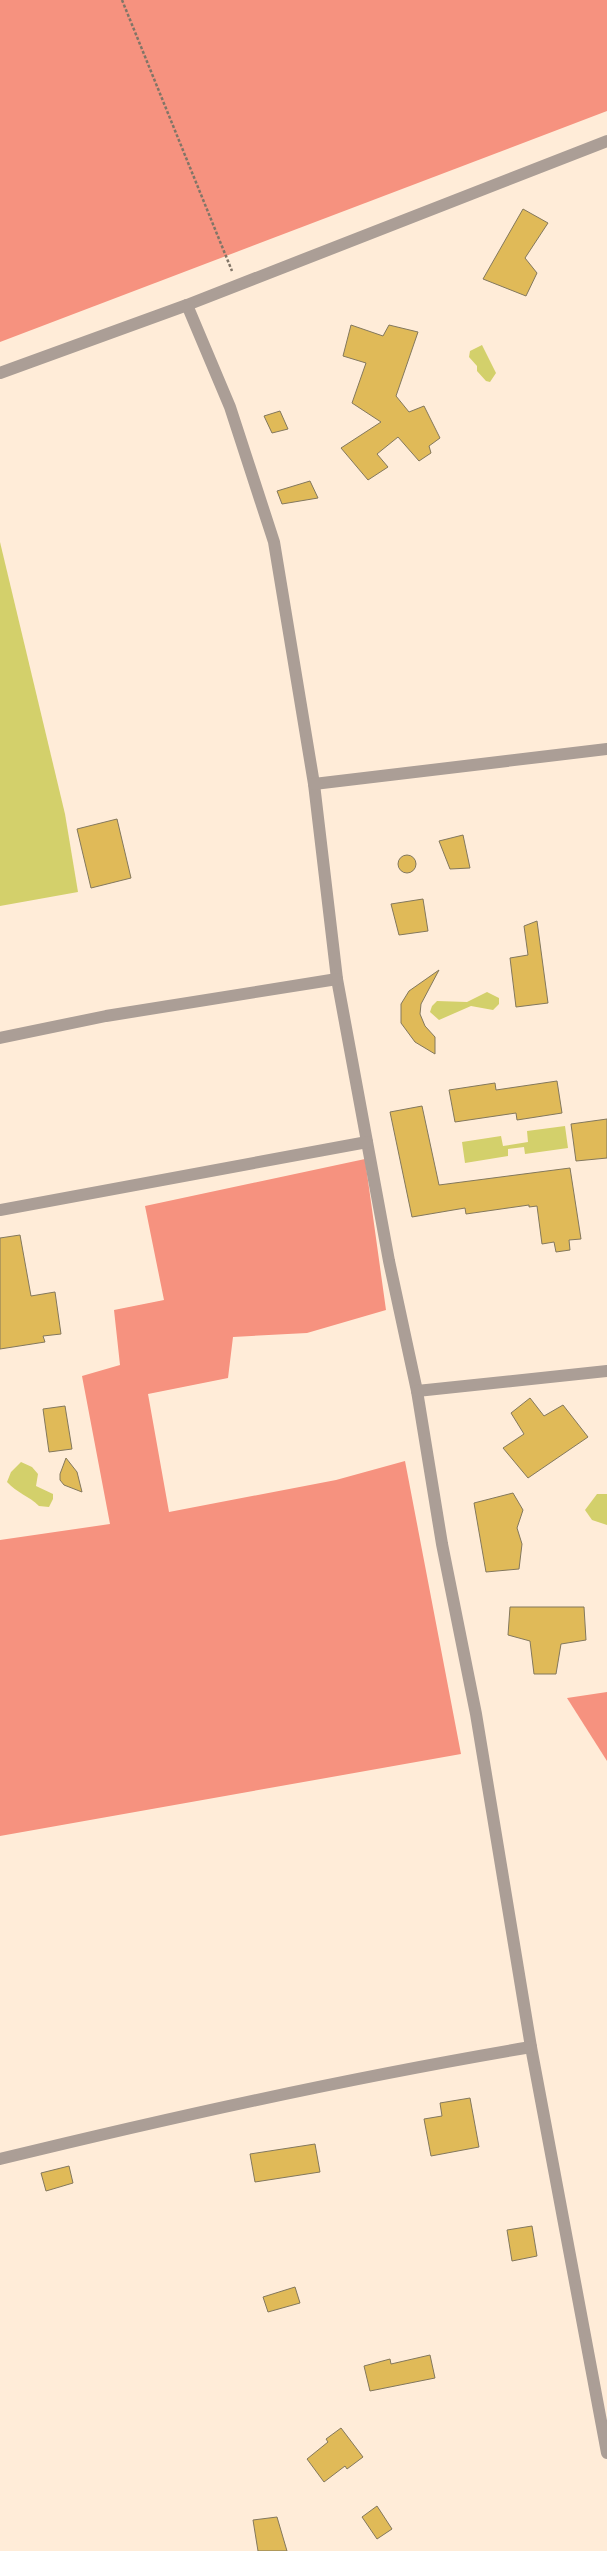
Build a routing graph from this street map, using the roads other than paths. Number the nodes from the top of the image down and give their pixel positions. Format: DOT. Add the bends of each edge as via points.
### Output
graph roads {
  1 [pos="607,141"];
  2 [pos="187,305"];
  3 [pos="0,373"];
  4 [pos="607,749"];
  5 [pos="314,784"];
  6 [pos="337,979"];
  7 [pos="0,1038"];
  8 [pos="367,1142"];
  9 [pos="0,1210"];
  10 [pos="607,1371"];
  11 [pos="417,1391"];
  12 [pos="531,2047"];
  13 [pos="0,2159"];
  14 [pos="607,2453"];
  1 -- 2 [label="street"];
  2 -- 3 [label="street"];
  2 -- 5 [label="street" via="230,407 274,542"];
  4 -- 5 [label="street"];
  5 -- 6 [label="street"];
  6 -- 7 [label="street" via="106,1016"];
  6 -- 8 [label="street"];
  8 -- 9 [label="street"];
  8 -- 11 [label="street"];
  10 -- 11 [label="street"];
  11 -- 12 [label="street" via="442,1544 476,1714"];
  12 -- 13 [label="street" via="429,2064 257,2100"];
  12 -- 14 [label="street"];
}
